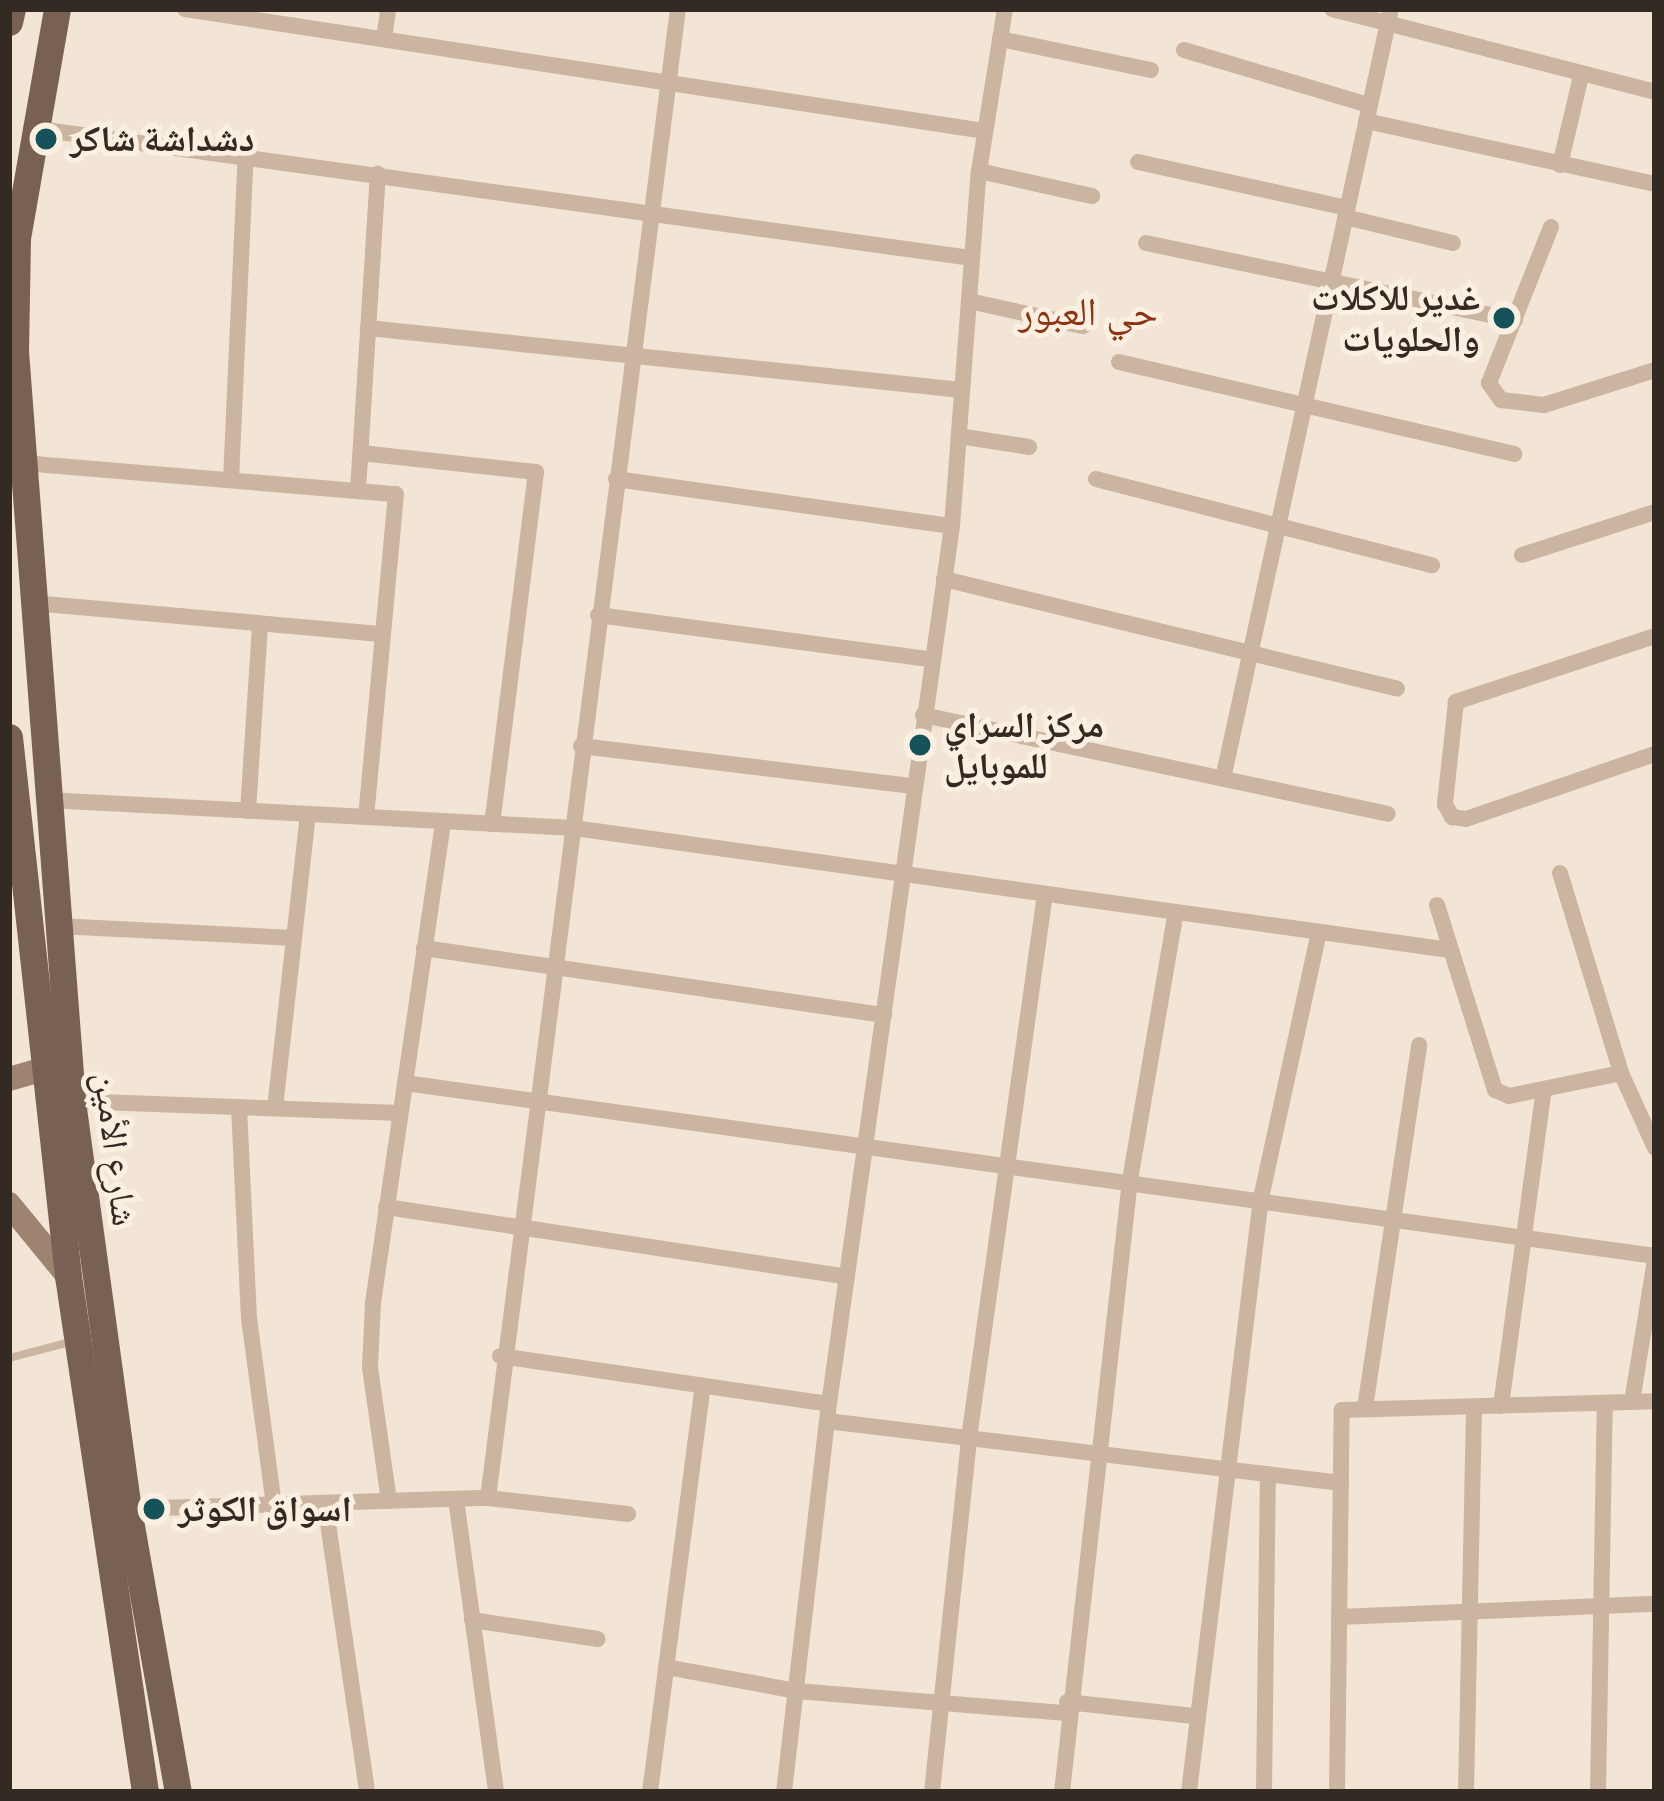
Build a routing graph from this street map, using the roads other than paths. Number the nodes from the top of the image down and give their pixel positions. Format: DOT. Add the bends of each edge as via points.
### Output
graph roads {
  1 [pos="12,9"];
  2 [pos="57,9"];
  3 [pos="185,9"];
  4 [pos="388,9"];
  5 [pos="679,9"];
  6 [pos="1005,9"];
  7 [pos="1331,9"];
  8 [pos="1389,17"];
  9 [pos="9,22"];
  10 [pos="384,39"];
  11 [pos="1000,39"];
  12 [pos="1184,50"];
  13 [pos="1151,70"];
  14 [pos="1581,76"];
  15 [pos="669,83"];
  16 [pos="1655,92"];
  17 [pos="1368,113"];
  18 [pos="31,128"];
  19 [pos="983,131"];
  20 [pos="246,155"];
  21 [pos="1138,162"];
  22 [pos="1560,165"];
  23 [pos="979,171"];
  24 [pos="378,174"];
  25 [pos="1655,184"];
  26 [pos="1092,196"];
  27 [pos="1346,212"];
  28 [pos="652,214"];
  29 [pos="1551,227"];
  30 [pos="1146,243"];
  31 [pos="1453,243"];
  32 [pos="972,258"];
  33 [pos="1331,282"];
  34 [pos="969,301"];
  35 [pos="1515,320"];
  36 [pos="1083,326"];
  37 [pos="368,328"];
  38 [pos="633,352"];
  39 [pos="1119,362"];
  40 [pos="1655,370"];
  41 [pos="962,390"];
  42 [pos="1304,407"];
  43 [pos="959,436"];
  44 [pos="1029,447"];
  45 [pos="361,453"];
  46 [pos="1514,454"];
  47 [pos="23,463"];
  48 [pos="616,479"];
  49 [pos="1096,479"];
  50 [pos="231,480"];
  51 [pos="358,490"];
  52 [pos="1655,512"];
  53 [pos="952,526"];
  54 [pos="1278,526"];
  55 [pos="1522,556"];
  56 [pos="1432,565"];
  57 [pos="944,579"];
  58 [pos="33,603"];
  59 [pos="598,615"];
  60 [pos="260,623"];
  61 [pos="383,634"];
  62 [pos="1655,636"];
  63 [pos="1251,650"];
  64 [pos="929,658"];
  65 [pos="1397,689"];
  66 [pos="923,715"];
  67 [pos="9,737"];
  68 [pos="581,746"];
  69 [pos="1655,754"];
  70 [pos="1224,774"];
  71 [pos="913,786"];
  72 [pos="48,800"];
  73 [pos="248,811"];
  74 [pos="308,814"];
  75 [pos="1388,814"];
  76 [pos="366,817"];
  77 [pos="443,821"];
  78 [pos="492,824"];
  79 [pos="574,828"];
  80 [pos="1560,873"];
  81 [pos="902,874"];
  82 [pos="1045,893"];
  83 [pos="1437,905"];
  84 [pos="1176,912"];
  85 [pos="58,926"];
  86 [pos="1319,932"];
  87 [pos="294,938"];
  88 [pos="424,948"];
  89 [pos="1450,950"];
  90 [pos="552,966"];
  91 [pos="884,1015"];
  92 [pos="1419,1045"];
  93 [pos="43,1069"];
  94 [pos="1621,1073"];
  95 [pos="9,1079"];
  96 [pos="405,1083"];
  97 [pos="1544,1090"];
  98 [pos="534,1099"];
  99 [pos="59,1102"];
  100 [pos="239,1107"];
  101 [pos="274,1108"];
  102 [pos="400,1113"];
  103 [pos="866,1146"];
  104 [pos="1655,1148"];
  105 [pos="1006,1164"];
  106 [pos="1130,1180"];
  107 [pos="1261,1198"];
  108 [pos="9,1204"];
  109 [pos="386,1208"];
  110 [pos="1393,1216"];
  111 [pos="517,1227"];
  112 [pos="1526,1236"];
  113 [pos="1655,1258"];
  114 [pos="68,1276"];
  115 [pos="847,1277"];
  116 [pos="77,1340"];
  117 [pos="500,1356"];
  118 [pos="9,1358"];
  119 [pos="702,1390"];
  120 [pos="1655,1401"];
  121 [pos="1631,1402"];
  122 [pos="1605,1403"];
  123 [pos="1501,1406"];
  124 [pos="1474,1407"];
  125 [pos="1365,1408"];
  126 [pos="828,1413"];
  127 [pos="969,1438"];
  128 [pos="1096,1454"];
  129 [pos="1224,1469"];
  130 [pos="1268,1474"];
  131 [pos="1341,1483"];
  132 [pos="488,1498"];
  133 [pos="456,1499"];
  134 [pos="389,1501"];
  135 [pos="325,1503"];
  136 [pos="274,1504"];
  137 [pos="128,1509"];
  138 [pos="628,1514"];
  139 [pos="139,1574"];
  140 [pos="108,1580"];
  141 [pos="1655,1604"];
  142 [pos="1601,1606"];
  143 [pos="1469,1612"];
  144 [pos="1340,1617"];
  145 [pos="472,1620"];
  146 [pos="598,1639"];
  147 [pos="666,1667"];
  148 [pos="797,1691"];
  149 [pos="941,1703"];
  150 [pos="1067,1708"];
  151 [pos="1193,1715"];
  152 [pos="145,1792"];
  153 [pos="178,1792"];
  154 [pos="367,1792"];
  155 [pos="496,1792"];
  156 [pos="650,1792"];
  157 [pos="784,1792"];
  158 [pos="932,1792"];
  159 [pos="1062,1792"];
  160 [pos="1189,1792"];
  161 [pos="1264,1792"];
  162 [pos="1337,1792"];
  163 [pos="1466,1792"];
  164 [pos="1598,1792"];
  1 -- 9 [label="main road"];
  2 -- 18 [label="main road, شارع الأمين"];
  3 -- 10 [label="street"];
  4 -- 10 [label="street"];
  5 -- 15 [label="street"];
  6 -- 11 [label="street"];
  7 -- 8 [label="street"];
  8 -- 14 [label="street"];
  8 -- 17 [label="street"];
  10 -- 15 [label="street"];
  11 -- 13 [label="street"];
  11 -- 19 [label="street"];
  12 -- 17 [label="street"];
  14 -- 16 [label="street"];
  14 -- 22 [label="street"];
  15 -- 19 [label="street"];
  15 -- 28 [label="street"];
  17 -- 22 [label="street"];
  17 -- 27 [label="street"];
  18 -- 20 [label="street"];
  18 -- 47 [label="main road, شارع الأمين" via="17,238"];
  19 -- 23 [label="street"];
  20 -- 24 [label="street"];
  20 -- 50 [label="street"];
  21 -- 27 [label="street"];
  22 -- 25 [label="street"];
  23 -- 26 [label="street"];
  23 -- 32 [label="street"];
  24 -- 28 [label="street"];
  24 -- 37 [label="street"];
  27 -- 31 [label="street"];
  27 -- 33 [label="street"];
  28 -- 32 [label="street"];
  28 -- 38 [label="street"];
  29 -- 35 [label="street"];
  30 -- 33 [label="street"];
  32 -- 34 [label="street"];
  33 -- 35 [label="street"];
  33 -- 42 [label="street"];
  34 -- 36 [label="street"];
  34 -- 41 [label="street"];
  35 -- 40 [label="street" via="1489,382 1501,400 1544,405"];
  37 -- 38 [label="street"];
  37 -- 45 [label="street"];
  38 -- 41 [label="street"];
  38 -- 48 [label="street"];
  39 -- 42 [label="street"];
  41 -- 43 [label="street"];
  42 -- 46 [label="street"];
  42 -- 54 [label="street"];
  43 -- 44 [label="street"];
  43 -- 53 [label="street"];
  45 -- 51 [label="street"];
  45 -- 78 [label="street" via="536,472"];
  47 -- 50 [label="street"];
  47 -- 58 [label="main road, شارع الأمين"];
  48 -- 53 [label="street"];
  48 -- 59 [label="street"];
  49 -- 54 [label="street"];
  50 -- 51 [label="street"];
  51 -- 61 [label="street" via="396,494"];
  52 -- 55 [label="street"];
  53 -- 57 [label="street"];
  54 -- 56 [label="street"];
  54 -- 63 [label="street"];
  57 -- 63 [label="street"];
  57 -- 64 [label="street"];
  58 -- 60 [label="street"];
  58 -- 72 [label="main road, شارع الأمين"];
  59 -- 64 [label="street"];
  59 -- 68 [label="street"];
  60 -- 61 [label="street"];
  60 -- 73 [label="street"];
  61 -- 76 [label="street"];
  62 -- 69 [label="street" via="1456,702 1444,804 1452,817 1466,819"];
  63 -- 65 [label="street"];
  63 -- 70 [label="street"];
  64 -- 66 [label="street"];
  66 -- 70 [label="street"];
  66 -- 71 [label="street"];
  67 -- 93 [label="main road, شارع الأمين"];
  68 -- 71 [label="street"];
  68 -- 79 [label="street"];
  70 -- 75 [label="street"];
  71 -- 81 [label="street"];
  72 -- 73 [label="street"];
  72 -- 85 [label="main road, شارع الأمين"];
  73 -- 74 [label="street"];
  74 -- 76 [label="street"];
  74 -- 87 [label="street"];
  76 -- 77 [label="street"];
  77 -- 78 [label="street"];
  77 -- 88 [label="street"];
  78 -- 79 [label="street"];
  79 -- 81 [label="street"];
  79 -- 90 [label="street"];
  80 -- 94 [label="street"];
  81 -- 82 [label="street"];
  81 -- 91 [label="street"];
  82 -- 84 [label="street"];
  82 -- 105 [label="street"];
  83 -- 89 [label="street"];
  84 -- 86 [label="street"];
  84 -- 106 [label="street"];
  85 -- 87 [label="street"];
  85 -- 99 [label="main road, شارع الأمين"];
  86 -- 89 [label="street"];
  86 -- 107 [label="street"];
  87 -- 101 [label="street"];
  88 -- 90 [label="street"];
  88 -- 96 [label="street"];
  89 -- 97 [label="street" via="1486,1079 1509,1096"];
  90 -- 91 [label="street"];
  90 -- 98 [label="street"];
  91 -- 103 [label="street"];
  92 -- 110 [label="street"];
  93 -- 95 [label="street"];
  93 -- 99 [label="main road, شارع الأمين"];
  94 -- 97 [label="street"];
  94 -- 104 [label="street"];
  96 -- 98 [label="street"];
  96 -- 102 [label="street"];
  97 -- 112 [label="street"];
  98 -- 103 [label="street"];
  98 -- 111 [label="street"];
  99 -- 100 [label="street"];
  99 -- 114 [label="main road, شارع الأمين"];
  99 -- 137 [label="main road, شارع الأمين"];
  100 -- 101 [label="street"];
  100 -- 136 [label="street" via="249,1318"];
  101 -- 102 [label="street"];
  102 -- 109 [label="street"];
  103 -- 105 [label="street"];
  103 -- 115 [label="street"];
  105 -- 106 [label="street"];
  105 -- 127 [label="street"];
  106 -- 107 [label="street"];
  106 -- 128 [label="street"];
  107 -- 110 [label="street"];
  107 -- 129 [label="street"];
  108 -- 114 [label="street"];
  109 -- 111 [label="street"];
  109 -- 134 [label="street" via="370,1367"];
  110 -- 112 [label="street"];
  110 -- 125 [label="street"];
  111 -- 115 [label="street"];
  111 -- 117 [label="street"];
  112 -- 113 [label="street"];
  112 -- 123 [label="street"];
  113 -- 121 [label="street"];
  114 -- 116 [label="main road, شارع الأمين"];
  115 -- 126 [label="street"];
  116 -- 118 [label="lane"];
  116 -- 140 [label="main road, شارع الأمين"];
  117 -- 119 [label="street"];
  117 -- 132 [label="street"];
  119 -- 126 [label="street"];
  119 -- 147 [label="street"];
  120 -- 121 [label="street"];
  121 -- 122 [label="street"];
  122 -- 123 [label="street"];
  122 -- 142 [label="street"];
  123 -- 124 [label="street"];
  124 -- 125 [label="street"];
  124 -- 143 [label="street"];
  125 -- 131 [label="street" via="1342,1410"];
  126 -- 127 [label="street"];
  126 -- 148 [label="street"];
  127 -- 128 [label="street"];
  127 -- 149 [label="street"];
  128 -- 129 [label="street"];
  128 -- 150 [label="street"];
  129 -- 130 [label="street"];
  129 -- 151 [label="street"];
  130 -- 131 [label="street"];
  130 -- 161 [label="street"];
  131 -- 144 [label="street"];
  132 -- 133 [label="street"];
  132 -- 138 [label="street"];
  133 -- 134 [label="street"];
  133 -- 145 [label="street"];
  134 -- 135 [label="street"];
  135 -- 136 [label="street"];
  135 -- 154 [label="street"];
  136 -- 137 [label="street"];
  137 -- 139 [label="main road, شارع الأمين"];
  139 -- 140 [label="main road"];
  139 -- 153 [label="main road, شارع الأمين"];
  140 -- 152 [label="main road, شارع الأمين"];
  141 -- 142 [label="street"];
  142 -- 143 [label="street"];
  142 -- 164 [label="street"];
  143 -- 144 [label="street"];
  143 -- 163 [label="street"];
  144 -- 162 [label="street"];
  145 -- 146 [label="street"];
  145 -- 155 [label="street"];
  147 -- 148 [label="street"];
  147 -- 156 [label="street"];
  148 -- 149 [label="street"];
  148 -- 157 [label="street"];
  149 -- 150 [label="street"];
  149 -- 158 [label="street"];
  150 -- 151 [label="street"];
  150 -- 159 [label="street"];
  151 -- 160 [label="street"];
}
